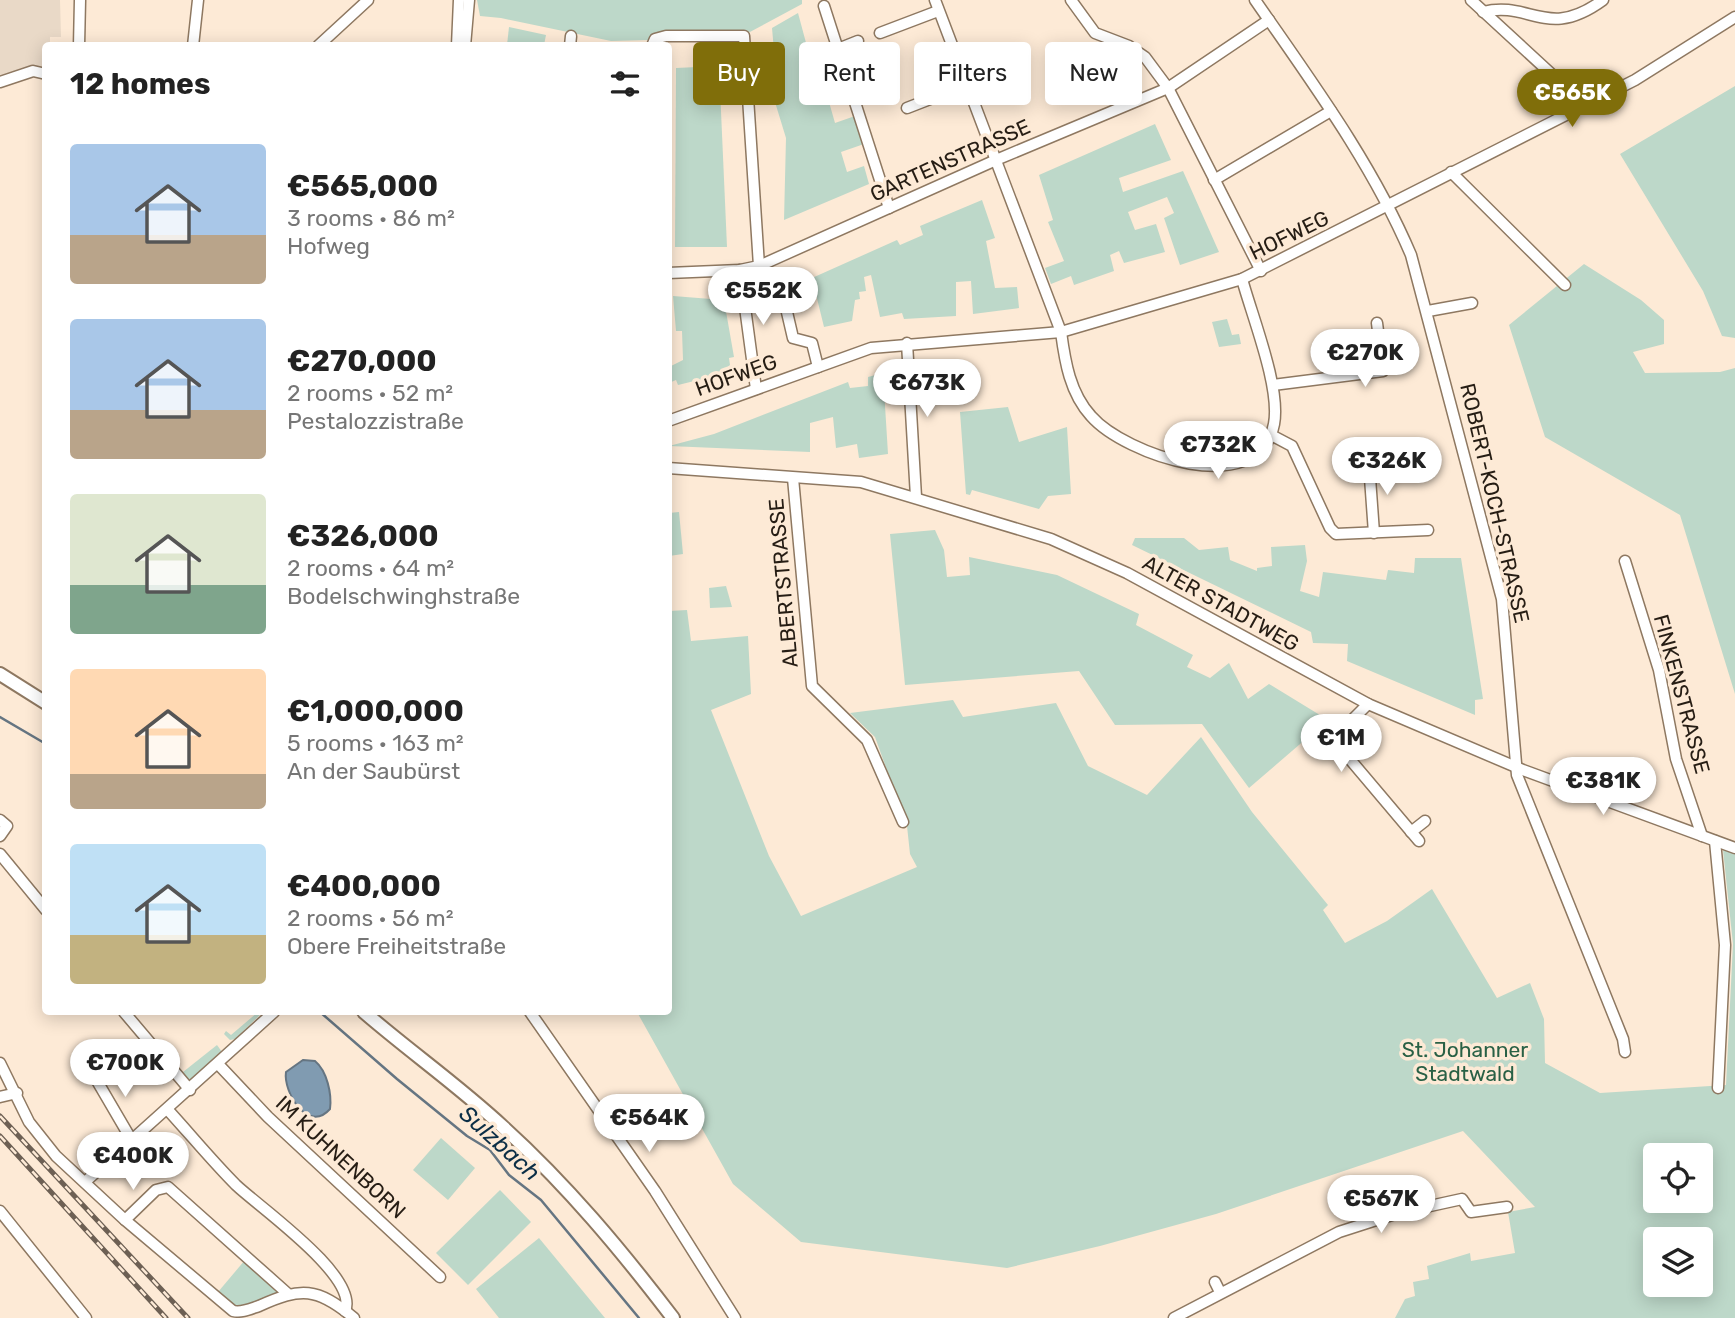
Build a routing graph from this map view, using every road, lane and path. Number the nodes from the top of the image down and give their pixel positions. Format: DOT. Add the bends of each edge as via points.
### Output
graph roads {
  1 [pos="80,0"];
  2 [pos="198,0"];
  3 [pos="368,0"];
  4 [pos="464,0"];
  5 [pos="934,0"];
  6 [pos="1071,0"];
  7 [pos="1255,0"];
  8 [pos="1471,0"];
  9 [pos="1603,0"];
  10 [pos="824,6"];
  11 [pos="939,11"];
  12 [pos="1483,12"];
  13 [pos="1735,17"];
  14 [pos="1269,20"];
  15 [pos="880,33"];
  16 [pos="79,42"];
  17 [pos="193,42"];
  18 [pos="322,42"];
  19 [pos="458,42"];
  20 [pos="465,42"];
  21 [pos="654,42"];
  22 [pos="836,42"];
  23 [pos="950,42"];
  24 [pos="42,73"];
  25 [pos="0,82"];
  26 [pos="1168,88"];
  27 [pos="856,105"];
  28 [pos="915,105"];
  29 [pos="974,105"];
  30 [pos="1585,105"];
  31 [pos="907,108"];
  32 [pos="1331,111"];
  33 [pos="996,160"];
  34 [pos="1451,172"];
  35 [pos="1214,180"];
  36 [pos="1387,205"];
  37 [pos="889,208"];
  38 [pos="759,266"];
  39 [pos="740,270"];
  40 [pos="1261,271"];
  41 [pos="672,273"];
  42 [pos="1241,279"];
  43 [pos="1565,285"];
  44 [pos="783,295"];
  45 [pos="1472,303"];
  46 [pos="1428,311"];
  47 [pos="1377,323"];
  48 [pos="1061,332"];
  49 [pos="907,344"];
  50 [pos="818,367"];
  51 [pos="1273,385"];
  52 [pos="757,388"];
  53 [pos="672,420"];
  54 [pos="1271,435"];
  55 [pos="1369,464"];
  56 [pos="672,468"];
  57 [pos="793,478"];
  58 [pos="916,497"];
  59 [pos="1428,530"];
  60 [pos="1374,533"];
  61 [pos="1625,561"];
  62 [pos="0,674"];
  63 [pos="42,700"];
  64 [pos="1368,704"];
  65 [pos="1515,766"];
  66 [pos="1425,821"];
  67 [pos="903,822"];
  68 [pos="4,823"];
  69 [pos="1411,832"];
  70 [pos="0,836"];
  71 [pos="1702,836"];
  72 [pos="1419,841"];
  73 [pos="1715,841"];
  74 [pos="1735,848"];
  75 [pos="0,854"];
  76 [pos="42,905"];
  77 [pos="127,1015"];
  78 [pos="271,1015"];
  79 [pos="368,1015"];
  80 [pos="532,1015"];
  81 [pos="1625,1052"];
  82 [pos="0,1063"];
  83 [pos="218,1064"];
  84 [pos="93,1074"];
  85 [pos="1718,1088"];
  86 [pos="190,1090"];
  87 [pos="17,1093"];
  88 [pos="0,1097"];
  89 [pos="167,1108"];
  90 [pos="131,1139"];
  91 [pos="85,1182"];
  92 [pos="1507,1207"];
  93 [pos="0,1211"];
  94 [pos="125,1220"];
  95 [pos="440,1277"];
  96 [pos="287,1293"];
  97 [pos="349,1315"];
  98 [pos="86,1318"];
  99 [pos="673,1318"];
  100 [pos="735,1318"];
  101 [pos="1174,1318"];
  1 -- 16 [label="street"];
  2 -- 17 [label="street"];
  3 -- 18 [label="street"];
  4 -- 19 [label="street"];
  4 -- 20 [label="street"];
  5 -- 11 [label="street"];
  6 -- 26 [label="street" via="1095,33 1138,51"];
  7 -- 14 [label="street, ROBERT-KOCH-STRASSE"];
  8 -- 12 [label="street"];
  9 -- 12 [label="street" via="1585,13 1564,19 1499,7"];
  10 -- 22 [label="street"];
  11 -- 15 [label="street"];
  11 -- 23 [label="street"];
  12 -- 30 [label="street"];
  13 -- 30 [label="street, HOFWEG" via="1655,68"];
  14 -- 26 [label="street, GARTENSTRASSE"];
  14 -- 32 [label="street, ROBERT-KOCH-STRASSE"];
  21 -- 38 [label="street" via="666,36 744,36"];
  24 -- 25 [label="street" via="33,71"];
  26 -- 33 [label="street, GARTENSTRASSE"];
  26 -- 35 [label="street"];
  27 -- 37 [label="street"];
  28 -- 31 [label="street"];
  29 -- 33 [label="street"];
  30 -- 34 [label="street, HOFWEG"];
  32 -- 35 [label="street"];
  32 -- 36 [label="street, ROBERT-KOCH-STRASSE"];
  33 -- 37 [label="street, GARTENSTRASSE"];
  33 -- 48 [label="street"];
  34 -- 36 [label="street, HOFWEG"];
  34 -- 43 [label="street"];
  35 -- 40 [label="street"];
  36 -- 40 [label="street, HOFWEG"];
  36 -- 46 [label="street, ROBERT-KOCH-STRASSE" via="1411,255"];
  37 -- 38 [label="street, GARTENSTRASSE"];
  38 -- 39 [label="street, GARTENSTRASSE"];
  39 -- 41 [label="street, GARTENSTRASSE"];
  39 -- 52 [label="street"];
  40 -- 42 [label="street, HOFWEG"];
  42 -- 48 [label="street, HOFWEG"];
  42 -- 51 [label="street"];
  44 -- 50 [label="street, HOFWEG" via="793,338 812,343"];
  45 -- 46 [label="street"];
  46 -- 65 [label="street, ROBERT-KOCH-STRASSE" via="1503,599"];
  47 -- 51 [label="street" via="1383,371"];
  48 -- 49 [label="street, HOFWEG"];
  48 -- 54 [label="street" via="1068,371 1082,404 1111,432 1147,453 1214,466 1245,458"];
  49 -- 50 [label="street, HOFWEG" via="871,348"];
  49 -- 58 [label="street"];
  50 -- 52 [label="street, HOFWEG"];
  51 -- 54 [label="street" via="1276,405"];
  52 -- 53 [label="street, HOFWEG"];
  54 -- 60 [label="street" via="1292,446 1336,534"];
  55 -- 60 [label="street"];
  56 -- 57 [label="street, ALTER STADTWEG"];
  57 -- 58 [label="street, ALTER STADTWEG" via="861,482"];
  57 -- 67 [label="street, ALBERTSTRASSE" via="812,686 867,740"];
  58 -- 64 [label="street, ALTER STADTWEG" via="1060,543 1127,573"];
  59 -- 60 [label="street"];
  61 -- 71 [label="street, FINKENSTRASSE" via="1659,670 1676,759"];
  62 -- 63 [label="main road"];
  64 -- 65 [label="street, ALTER STADTWEG"];
  64 -- 69 [label="street" via="1338,734 1337,744"];
  65 -- 71 [label="street, ALTER STADTWEG"];
  65 -- 81 [label="street, ROBERT-KOCH-STRASSE"];
  66 -- 69 [label="street"];
  68 -- 70 [label="street"];
  69 -- 72 [label="street"];
  71 -- 73 [label="street, ALTER STADTWEG"];
  73 -- 74 [label="street, ALTER STADTWEG"];
  73 -- 85 [label="street" via="1725,945"];
  75 -- 76 [label="street"];
  77 -- 86 [label="street"];
  78 -- 83 [label="street"];
  79 -- 99 [label="main road" via="492,1116 536,1158"];
  80 -- 100 [label="street" via="655,1191"];
  82 -- 87 [label="street"];
  83 -- 86 [label="street"];
  83 -- 95 [label="street, IM KUHNENBORN"];
  84 -- 90 [label="street"];
  86 -- 89 [label="street"];
  87 -- 88 [label="street"];
  87 -- 91 [label="street" via="39,1137"];
  89 -- 90 [label="street"];
  89 -- 97 [label="street" via="236,1185 329,1267 347,1298"];
  90 -- 91 [label="street"];
  91 -- 94 [label="street"];
  92 -- 101 [label="street" via="1471,1212 1462,1199 1336,1233 1218,1287"];
  93 -- 98 [label="street"];
  94 -- 96 [label="street" via="233,1311 247,1311"];
  94 -- 96 [label="street" via="156,1190 168,1187"];
  96 -- 97 [label="street" via="312,1292"];
}
